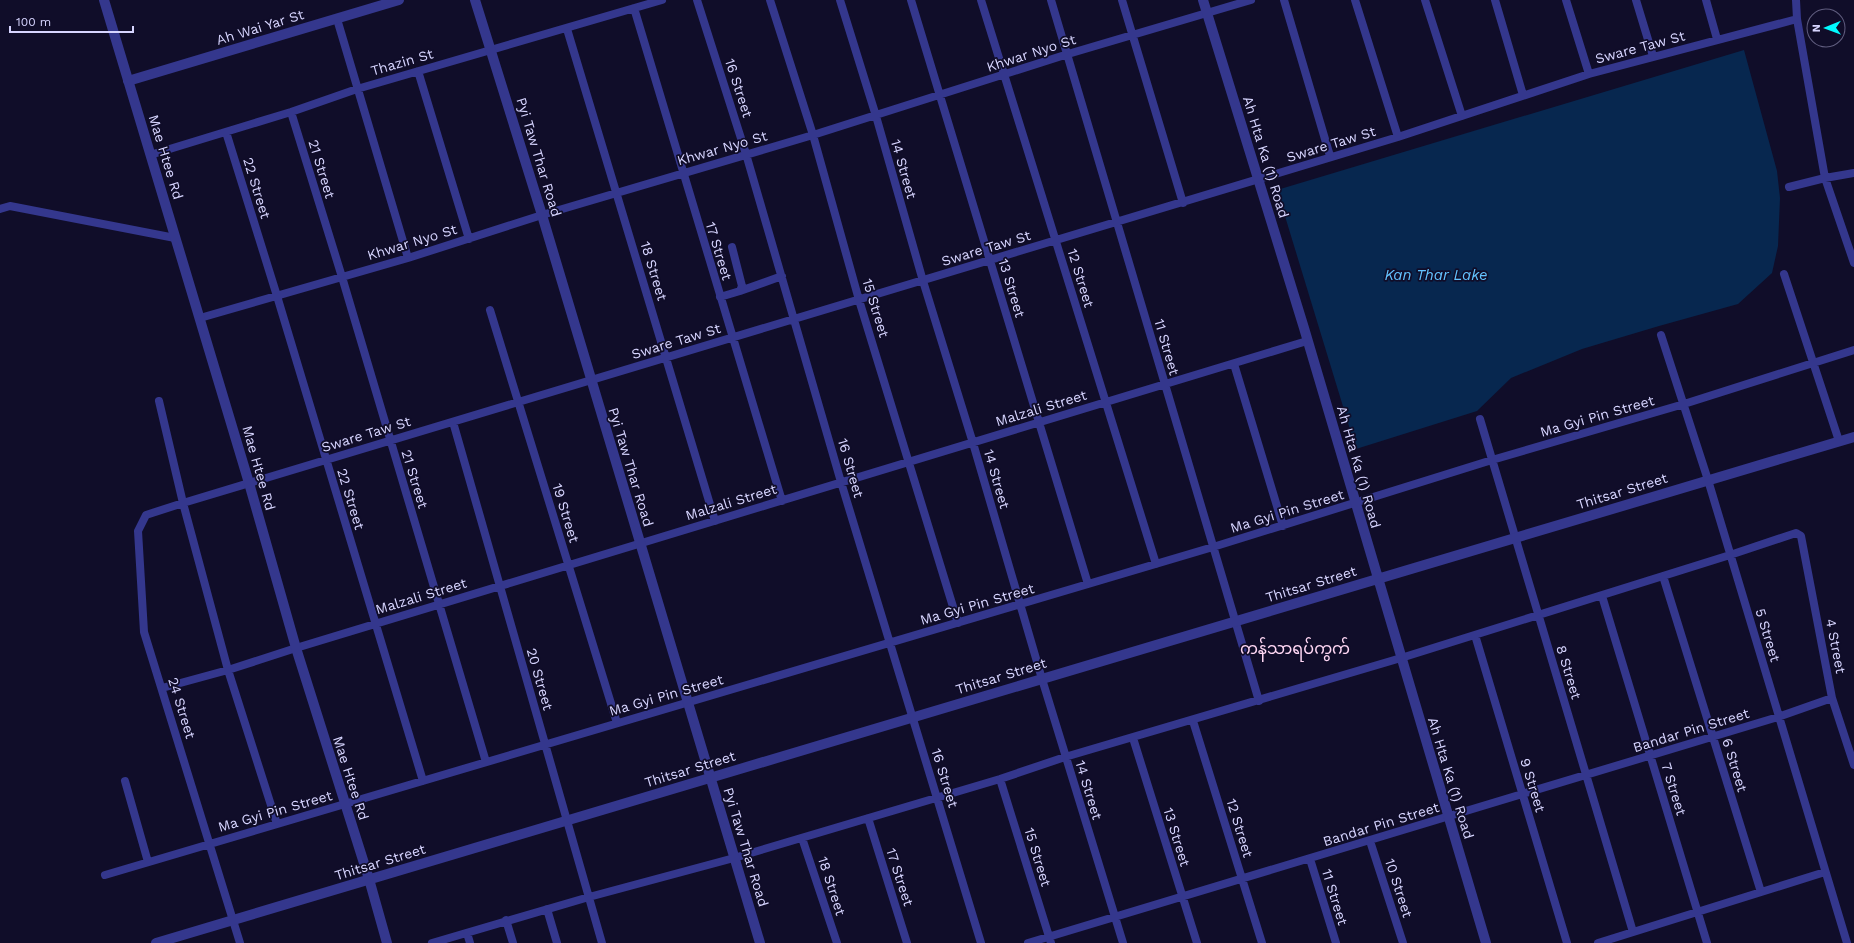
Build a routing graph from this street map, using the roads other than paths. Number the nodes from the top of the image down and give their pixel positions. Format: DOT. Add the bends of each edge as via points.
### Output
graph roads {
  1 [pos="104,0"];
  2 [pos="400,0"];
  3 [pos="475,0"];
  4 [pos="662,0"];
  5 [pos="697,0"];
  6 [pos="770,0"];
  7 [pos="840,0"];
  8 [pos="911,0"];
  9 [pos="981,0"];
  10 [pos="1051,0"];
  11 [pos="1122,0"];
  12 [pos="1203,0"];
  13 [pos="1251,0"];
  14 [pos="1284,0"];
  15 [pos="1355,0"];
  16 [pos="1425,0"];
  17 [pos="1495,0"];
  18 [pos="1566,0"];
  19 [pos="1636,0"];
  20 [pos="1706,0"];
  21 [pos="1796,0"];
  22 [pos="634,8"];
  23 [pos="1207,13"];
  24 [pos="337,19"];
  25 [pos="1797,19"];
  26 [pos="567,29"];
  27 [pos="1133,36"];
  28 [pos="1717,39"];
  29 [pos="491,50"];
  30 [pos="1068,54"];
  31 [pos="1653,56"];
  32 [pos="418,71"];
  33 [pos="1589,74"];
  34 [pos="1005,75"];
  35 [pos="128,81"];
  36 [pos="357,89"];
  37 [pos="1523,95"];
  38 [pos="940,96"];
  39 [pos="290,112"];
  40 [pos="876,116"];
  41 [pos="1462,116"];
  42 [pos="226,132"];
  43 [pos="813,135"];
  44 [pos="1398,137"];
  45 [pos="150,154"];
  46 [pos="746,154"];
  47 [pos="1330,156"];
  48 [pos="682,173"];
  49 [pos="1854,173"];
  50 [pos="1825,178"];
  51 [pos="1259,180"];
  52 [pos="1789,187"];
  53 [pos="617,194"];
  54 [pos="1182,203"];
  55 [pos="0,209"];
  56 [pos="542,215"];
  57 [pos="1117,222"];
  58 [pos="175,238"];
  59 [pos="469,239"];
  60 [pos="1056,241"];
  61 [pos="732,246"];
  62 [pos="408,258"];
  63 [pos="990,260"];
  64 [pos="1854,263"];
  65 [pos="1784,274"];
  66 [pos="782,276"];
  67 [pos="342,277"];
  68 [pos="923,281"];
  69 [pos="740,291"];
  70 [pos="277,296"];
  71 [pos="720,297"];
  72 [pos="859,300"];
  73 [pos="490,310"];
  74 [pos="200,318"];
  75 [pos="794,320"];
  76 [pos="1661,335"];
  77 [pos="732,338"];
  78 [pos="1307,341"];
  79 [pos="1854,350"];
  80 [pos="667,358"];
  81 [pos="1813,363"];
  82 [pos="1234,364"];
  83 [pos="591,380"];
  84 [pos="1165,384"];
  85 [pos="159,401"];
  86 [pos="519,402"];
  87 [pos="1106,402"];
  88 [pos="1684,404"];
  89 [pos="1480,419"];
  90 [pos="453,422"];
  91 [pos="1039,422"];
  92 [pos="1854,436"];
  93 [pos="390,440"];
  94 [pos="1839,441"];
  95 [pos="973,443"];
  96 [pos="326,460"];
  97 [pos="1492,460"];
  98 [pos="909,462"];
  99 [pos="1708,480"];
  100 [pos="841,482"];
  101 [pos="249,483"];
  102 [pos="782,501"];
  103 [pos="183,503"];
  104 [pos="1355,504"];
  105 [pos="715,521"];
  106 [pos="1283,526"];
  107 [pos="1515,538"];
  108 [pos="640,544"];
  109 [pos="1213,547"];
  110 [pos="1730,556"];
  111 [pos="1156,564"];
  112 [pos="569,565"];
  113 [pos="1663,576"];
  114 [pos="1377,579"];
  115 [pos="1088,584"];
  116 [pos="500,586"];
  117 [pos="1602,596"];
  118 [pos="439,604"];
  119 [pos="1020,604"];
  120 [pos="1538,616"];
  121 [pos="1235,621"];
  122 [pos="958,623"];
  123 [pos="375,624"];
  124 [pos="1475,635"];
  125 [pos="890,643"];
  126 [pos="296,648"];
  127 [pos="1401,658"];
  128 [pos="228,670"];
  129 [pos="1042,679"];
  130 [pos="162,688"];
  131 [pos="1832,698"];
  132 [pos="1259,701"];
  133 [pos="688,703"];
  134 [pos="912,717"];
  135 [pos="1778,717"];
  136 [pos="1193,721"];
  137 [pos="617,723"];
  138 [pos="1713,736"];
  139 [pos="1133,738"];
  140 [pos="545,745"];
  141 [pos="1650,756"];
  142 [pos="1066,757"];
  143 [pos="486,762"];
  144 [pos="1854,765"];
  145 [pos="1586,775"];
  146 [pos="710,778"];
  147 [pos="1000,779"];
  148 [pos="125,781"];
  149 [pos="423,781"];
  150 [pos="1522,794"];
  151 [pos="937,798"];
  152 [pos="344,804"];
  153 [pos="1448,817"];
  154 [pos="868,818"];
  155 [pos="567,820"];
  156 [pos="277,824"];
  157 [pos="802,838"];
  158 [pos="1370,840"];
  159 [pos="209,844"];
  160 [pos="734,858"];
  161 [pos="1310,859"];
  162 [pos="148,862"];
  163 [pos="1826,872"];
  164 [pos="105,875"];
  165 [pos="369,879"];
  166 [pos="1242,879"];
  167 [pos="1761,892"];
  168 [pos="589,897"];
  169 [pos="1182,897"];
  170 [pos="547,909"];
  171 [pos="1698,912"];
  172 [pos="1115,917"];
  173 [pos="232,920"];
  174 [pos="506,920"];
  175 [pos="1633,932"];
  176 [pos="467,933"];
  177 [pos="1050,940"];
  178 [pos="156,943"];
  179 [pos="240,943"];
  180 [pos="387,943"];
  181 [pos="432,943"];
  182 [pos="470,943"];
  183 [pos="513,943"];
  184 [pos="557,943"];
  185 [pos="602,943"];
  186 [pos="760,943"];
  187 [pos="837,943"];
  188 [pos="907,943"];
  189 [pos="981,943"];
  190 [pos="1028,943"];
  191 [pos="1122,943"];
  192 [pos="1197,943"];
  193 [pos="1262,943"];
  194 [pos="1336,943"];
  195 [pos="1403,943"];
  196 [pos="1486,943"];
  197 [pos="1567,943"];
  198 [pos="1598,943"];
  199 [pos="1708,943"];
  200 [pos="1847,943"];
  1 -- 35 [label="street, Mae Htee Rd"];
  2 -- 24 [label="street, Ah Wai Yar St"];
  3 -- 29 [label="street, Pyi Taw Thar Road"];
  4 -- 22 [label="street, Thazin St"];
  5 -- 46 [label="street, 16 Street"];
  6 -- 43 [label="street, 15 Street"];
  7 -- 40 [label="street, 14 Street"];
  8 -- 38 [label="street, 13 Street"];
  9 -- 34 [label="street, 12 Street"];
  10 -- 30 [label="street, 11 Street"];
  11 -- 27 [label="street"];
  12 -- 23 [label="street, Ah Hta Ka (1) Road"];
  13 -- 23 [label="street, Khwar Nyo St"];
  14 -- 47 [label="street"];
  15 -- 44 [label="street"];
  16 -- 41 [label="street"];
  17 -- 37 [label="street"];
  18 -- 33 [label="street"];
  19 -- 31 [label="street"];
  20 -- 28 [label="street"];
  21 -- 25 [label="street"];
  22 -- 26 [label="street, Thazin St"];
  22 -- 48 [label="street, 17 Street"];
  23 -- 27 [label="street, Khwar Nyo St"];
  23 -- 51 [label="street, Ah Hta Ka (1) Road"];
  24 -- 35 [label="street, Ah Wai Yar St"];
  24 -- 36 [label="street"];
  25 -- 28 [label="street, Sware Taw St"];
  25 -- 50 [label="street"];
  26 -- 29 [label="street, Thazin St"];
  26 -- 53 [label="street, 18 Street"];
  27 -- 30 [label="street, Khwar Nyo St"];
  27 -- 54 [label="street"];
  28 -- 31 [label="street, Sware Taw St"];
  29 -- 32 [label="street, Thazin St"];
  29 -- 56 [label="street, Pyi Taw Thar Road"];
  30 -- 34 [label="street, Khwar Nyo St"];
  30 -- 57 [label="street, 11 Street"];
  31 -- 33 [label="street, Sware Taw St"];
  32 -- 36 [label="street, Thazin St"];
  32 -- 59 [label="street"];
  33 -- 37 [label="street, Sware Taw St"];
  34 -- 38 [label="street, Khwar Nyo St"];
  34 -- 60 [label="street, 12 Street"];
  35 -- 45 [label="street, Mae Htee Rd"];
  36 -- 39 [label="street, Thazin St"];
  36 -- 62 [label="street"];
  37 -- 41 [label="street, Sware Taw St"];
  38 -- 40 [label="street, Khwar Nyo St"];
  38 -- 63 [label="street, 13 Street"];
  39 -- 42 [label="street, Thazin St"];
  39 -- 67 [label="street, 21 Street"];
  40 -- 43 [label="street, Khwar Nyo St"];
  40 -- 68 [label="street, 14 Street"];
  41 -- 44 [label="street, Sware Taw St"];
  42 -- 45 [label="street, Thazin St"];
  42 -- 70 [label="street, 22 Street"];
  43 -- 46 [label="street, Khwar Nyo St"];
  43 -- 72 [label="street, 15 Street"];
  44 -- 47 [label="street, Sware Taw St"];
  45 -- 58 [label="street, Mae Htee Rd"];
  46 -- 48 [label="street, Khwar Nyo St"];
  46 -- 66 [label="street, 16 Street"];
  47 -- 51 [label="street, Sware Taw St"];
  48 -- 53 [label="street, Khwar Nyo St"];
  48 -- 71 [label="street, 17 Street"];
  49 -- 50 [label="street"];
  50 -- 52 [label="street"];
  50 -- 64 [label="street"];
  51 -- 54 [label="street, Sware Taw St"];
  51 -- 78 [label="street, Ah Hta Ka (1) Road"];
  53 -- 56 [label="street, Khwar Nyo St"];
  53 -- 80 [label="street, 18 Street"];
  54 -- 57 [label="street, Sware Taw St"];
  55 -- 58 [label="street" via="10,206"];
  56 -- 59 [label="street, Khwar Nyo St"];
  56 -- 83 [label="street, Pyi Taw Thar Road"];
  57 -- 60 [label="street, Sware Taw St"];
  57 -- 84 [label="street, 11 Street"];
  58 -- 74 [label="street, Mae Htee Rd"];
  59 -- 62 [label="street, Khwar Nyo St"];
  60 -- 63 [label="street, Sware Taw St"];
  60 -- 87 [label="street, 12 Street"];
  61 -- 69 [label="street" via="742,286"];
  62 -- 67 [label="street, Khwar Nyo St"];
  63 -- 68 [label="street, Sware Taw St"];
  63 -- 91 [label="street, 13 Street"];
  65 -- 81 [label="street"];
  66 -- 69 [label="street"];
  66 -- 75 [label="street, 16 Street"];
  67 -- 70 [label="street, Khwar Nyo St"];
  67 -- 93 [label="street, 21 Street"];
  68 -- 72 [label="street, Sware Taw St"];
  68 -- 95 [label="street, 14 Street"];
  69 -- 71 [label="street"];
  70 -- 74 [label="street, Khwar Nyo St"];
  70 -- 96 [label="street, 22 Street"];
  71 -- 77 [label="street, 17 Street"];
  72 -- 75 [label="street, Sware Taw St"];
  72 -- 98 [label="street, 15 Street"];
  73 -- 86 [label="street, 19 Street"];
  74 -- 101 [label="street, Mae Htee Rd"];
  75 -- 77 [label="street, Sware Taw St"];
  75 -- 100 [label="street, 16 Street"];
  76 -- 88 [label="street, 5 Street"];
  77 -- 80 [label="street, Sware Taw St"];
  77 -- 102 [label="street, 17 Street"];
  78 -- 82 [label="street, Malzali Street"];
  78 -- 104 [label="street, Ah Hta Ka (1) Road"];
  79 -- 81 [label="street, Ma Gyi Pin Street"];
  80 -- 83 [label="street, Sware Taw St"];
  80 -- 105 [label="street, 18 Street"];
  81 -- 88 [label="street, Ma Gyi Pin Street"];
  81 -- 94 [label="street"];
  82 -- 84 [label="street, Malzali Street"];
  82 -- 106 [label="street"];
  83 -- 86 [label="street, Sware Taw St"];
  83 -- 108 [label="street, Pyi Taw Thar Road"];
  84 -- 87 [label="street, Malzali Street"];
  84 -- 109 [label="street, 11 Street"];
  85 -- 103 [label="street"];
  86 -- 90 [label="street, Sware Taw St"];
  86 -- 112 [label="street, 19 Street"];
  87 -- 91 [label="street, Malzali Street"];
  87 -- 111 [label="street, 12 Street"];
  88 -- 97 [label="street, Ma Gyi Pin Street"];
  88 -- 99 [label="street, 5 Street"];
  89 -- 97 [label="street, 8 Street"];
  90 -- 93 [label="street, Sware Taw St"];
  90 -- 116 [label="street, 20 Street"];
  91 -- 95 [label="street, Malzali Street"];
  91 -- 115 [label="street, 13 Street"];
  92 -- 94 [label="street, Thitsar Street"];
  93 -- 96 [label="street, Sware Taw St"];
  93 -- 118 [label="street, 21 Street"];
  94 -- 99 [label="street, Thitsar Street"];
  95 -- 98 [label="street, Malzali Street"];
  95 -- 119 [label="street, 14 Street"];
  96 -- 101 [label="street, Sware Taw St"];
  96 -- 123 [label="street, 22 Street"];
  97 -- 104 [label="street, Ma Gyi Pin Street"];
  97 -- 107 [label="street, 8 Street"];
  98 -- 100 [label="street, Malzali Street"];
  98 -- 122 [label="street, 15 Street"];
  99 -- 107 [label="street, Thitsar Street"];
  99 -- 110 [label="street, 5 Street"];
  100 -- 102 [label="street, Malzali Street"];
  100 -- 125 [label="street, 16 Street"];
  101 -- 103 [label="street, Sware Taw St"];
  101 -- 126 [label="street, Mae Htee Rd"];
  102 -- 105 [label="street, Malzali Street"];
  103 -- 128 [label="street"];
  103 -- 130 [label="street, 24 Street" via="146,515 138,531 144,632"];
  104 -- 106 [label="street, Ma Gyi Pin Street"];
  104 -- 114 [label="street, Ah Hta Ka (1) Road"];
  105 -- 108 [label="street, Malzali Street"];
  106 -- 109 [label="street, Ma Gyi Pin Street"];
  107 -- 114 [label="street, Thitsar Street"];
  107 -- 120 [label="street, 8 Street"];
  108 -- 112 [label="street, Malzali Street"];
  108 -- 133 [label="street, Pyi Taw Thar Road"];
  109 -- 111 [label="street, Ma Gyi Pin Street"];
  109 -- 121 [label="street, 11 Street"];
  110 -- 113 [label="street"];
  110 -- 131 [label="street, 4 Street" via="1796,533 1801,536"];
  110 -- 135 [label="street, 5 Street"];
  111 -- 115 [label="street, Ma Gyi Pin Street"];
  112 -- 116 [label="street, Malzali Street"];
  112 -- 137 [label="street, 19 Street"];
  113 -- 117 [label="street"];
  113 -- 138 [label="street, 6 Street"];
  114 -- 121 [label="street, Thitsar Street"];
  114 -- 127 [label="street, Ah Hta Ka (1) Road"];
  115 -- 119 [label="street, Ma Gyi Pin Street"];
  116 -- 118 [label="street, Malzali Street"];
  116 -- 140 [label="street, 20 Street"];
  117 -- 120 [label="street"];
  117 -- 141 [label="street, 7 Street"];
  118 -- 123 [label="street, Malzali Street"];
  118 -- 143 [label="street, 21 Street"];
  119 -- 122 [label="street, Ma Gyi Pin Street"];
  119 -- 129 [label="street, 14 Street"];
  120 -- 124 [label="street"];
  120 -- 145 [label="street, 8 Street"];
  121 -- 129 [label="street, Thitsar Street"];
  121 -- 132 [label="street, 11 Street"];
  122 -- 125 [label="street, Ma Gyi Pin Street"];
  123 -- 126 [label="street, Malzali Street"];
  123 -- 149 [label="street, 22 Street"];
  124 -- 127 [label="street"];
  124 -- 150 [label="street, 9 Street"];
  125 -- 133 [label="street, Ma Gyi Pin Street"];
  125 -- 134 [label="street, 16 Street"];
  126 -- 128 [label="street, Malzali Street"];
  126 -- 152 [label="street, Mae Htee Rd"];
  127 -- 132 [label="street"];
  127 -- 153 [label="street, Ah Hta Ka (1) Road"];
  128 -- 130 [label="street, Malzali Street"];
  128 -- 156 [label="street"];
  129 -- 134 [label="street, Thitsar Street"];
  129 -- 142 [label="street, 14 Street"];
  130 -- 159 [label="street, 24 Street"];
  131 -- 135 [label="street, Bandar Pin Street"];
  131 -- 144 [label="street, 4 Street"];
  132 -- 136 [label="street"];
  133 -- 137 [label="street, Ma Gyi Pin Street"];
  133 -- 146 [label="street, Pyi Taw Thar Road"];
  134 -- 146 [label="street, Thitsar Street"];
  134 -- 151 [label="street, 16 Street"];
  135 -- 138 [label="street, Bandar Pin Street"];
  135 -- 163 [label="street, 5 Street"];
  136 -- 139 [label="street"];
  136 -- 166 [label="street, 12 Street"];
  137 -- 140 [label="street, Ma Gyi Pin Street"];
  138 -- 141 [label="street, Bandar Pin Street"];
  138 -- 167 [label="street, 6 Street"];
  139 -- 142 [label="street"];
  139 -- 169 [label="street, 13 Street"];
  140 -- 143 [label="street, Ma Gyi Pin Street"];
  140 -- 155 [label="street, 20 Street"];
  141 -- 145 [label="street, Bandar Pin Street"];
  141 -- 171 [label="street, 7 Street"];
  142 -- 147 [label="street"];
  142 -- 172 [label="street, 14 Street"];
  143 -- 149 [label="street, Ma Gyi Pin Street"];
  145 -- 150 [label="street, Bandar Pin Street"];
  145 -- 175 [label="street, 8 Street"];
  146 -- 155 [label="street, Thitsar Street"];
  146 -- 160 [label="street, Pyi Taw Thar Road"];
  147 -- 151 [label="street"];
  147 -- 177 [label="street, 15 Street"];
  148 -- 162 [label="street"];
  149 -- 152 [label="street, Ma Gyi Pin Street"];
  150 -- 153 [label="street, Bandar Pin Street"];
  150 -- 197 [label="street, 9 Street"];
  151 -- 154 [label="street"];
  151 -- 189 [label="street, 16 Street"];
  152 -- 156 [label="street, Ma Gyi Pin Street"];
  152 -- 165 [label="street, Mae Htee Rd"];
  153 -- 158 [label="street, Bandar Pin Street"];
  153 -- 196 [label="street, Ah Hta Ka (1) Road"];
  154 -- 157 [label="street"];
  154 -- 188 [label="street, 17 Street"];
  155 -- 165 [label="street, Thitsar Street"];
  155 -- 168 [label="street, 20 Street"];
  156 -- 159 [label="street, Ma Gyi Pin Street"];
  157 -- 160 [label="street"];
  157 -- 187 [label="street, 18 Street"];
  158 -- 161 [label="street, Bandar Pin Street"];
  158 -- 195 [label="street, 10 Street"];
  159 -- 162 [label="street, Ma Gyi Pin Street"];
  159 -- 173 [label="street, 24 Street"];
  160 -- 168 [label="street"];
  160 -- 186 [label="street, Pyi Taw Thar Road"];
  161 -- 166 [label="street, Bandar Pin Street"];
  161 -- 194 [label="street, 11 Street"];
  162 -- 164 [label="street, Ma Gyi Pin Street"];
  163 -- 167 [label="street"];
  163 -- 200 [label="street, 5 Street"];
  165 -- 173 [label="street, Thitsar Street"];
  165 -- 180 [label="street, Mae Htee Rd"];
  166 -- 169 [label="street, Bandar Pin Street"];
  166 -- 193 [label="street, 12 Street"];
  167 -- 171 [label="street"];
  168 -- 170 [label="street"];
  168 -- 185 [label="street, 20 Street"];
  169 -- 172 [label="street, Bandar Pin Street"];
  169 -- 192 [label="street, 13 Street"];
  170 -- 174 [label="street"];
  170 -- 184 [label="street"];
  171 -- 175 [label="street"];
  171 -- 199 [label="street, 7 Street"];
  172 -- 177 [label="street, Bandar Pin Street"];
  172 -- 191 [label="street, 14 Street"];
  173 -- 178 [label="street, Thitsar Street"];
  173 -- 179 [label="street, 24 Street"];
  174 -- 176 [label="street"];
  174 -- 183 [label="street"];
  175 -- 198 [label="street"];
  176 -- 181 [label="street"];
  176 -- 182 [label="street"];
  177 -- 190 [label="street, Bandar Pin Street"];
}
